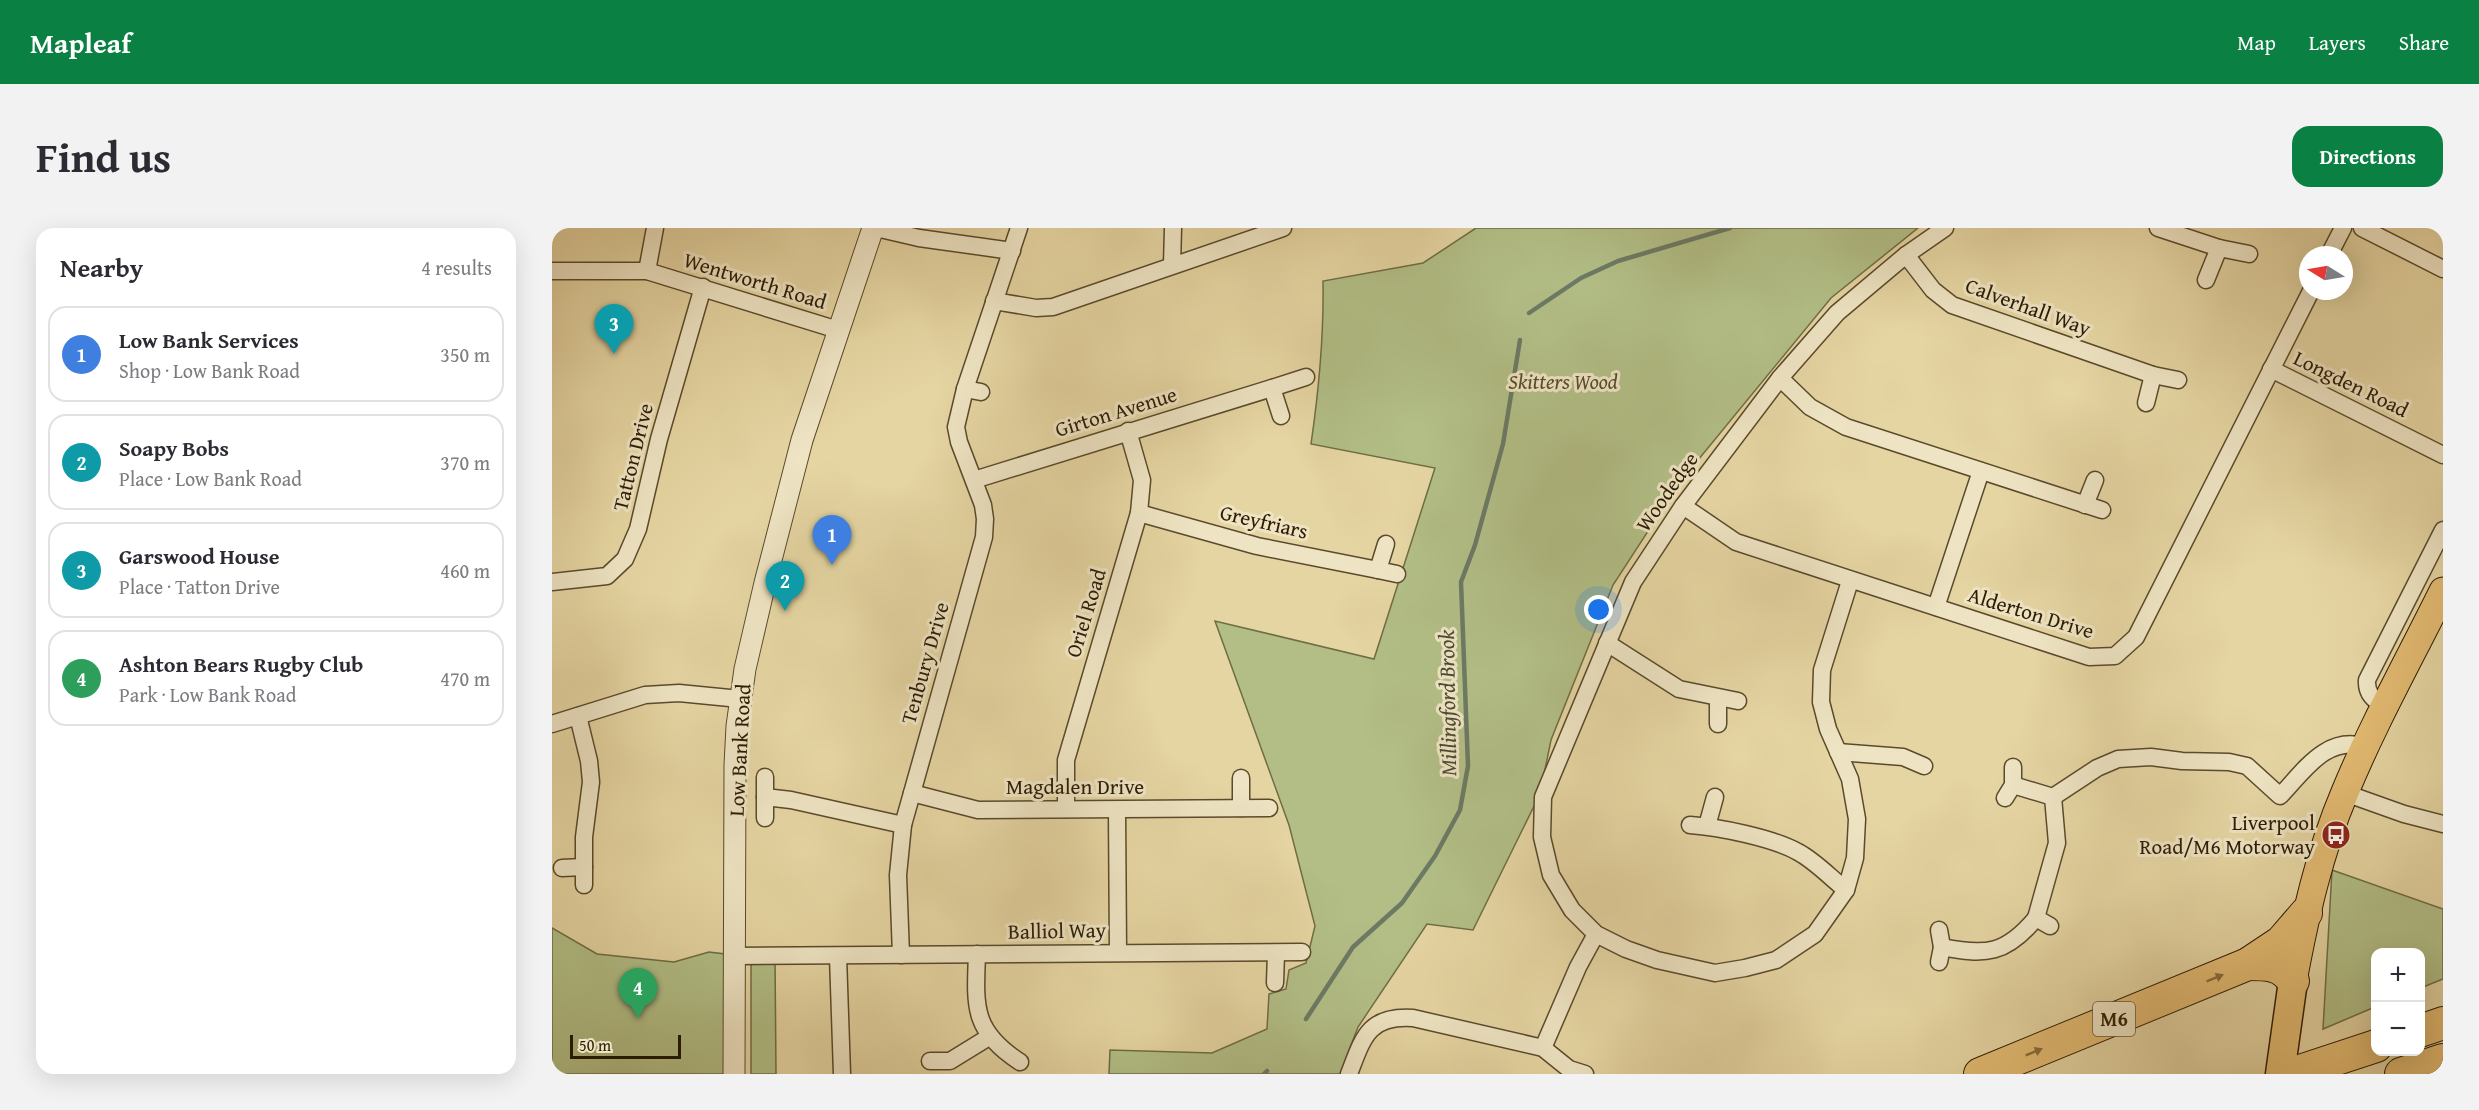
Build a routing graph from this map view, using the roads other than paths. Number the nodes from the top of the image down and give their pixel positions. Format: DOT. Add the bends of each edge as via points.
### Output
graph roads {
  1 [pos="655,228"];
  2 [pos="874,228"];
  3 [pos="1019,228"];
  4 [pos="1173,228"];
  5 [pos="1283,228"];
  6 [pos="1945,228"];
  7 [pos="2158,228"];
  8 [pos="2343,228"];
  9 [pos="2362,228"];
  10 [pos="2334,246"];
  11 [pos="2219,248"];
  12 [pos="1012,251"];
  13 [pos="2249,254"];
  14 [pos="1906,255"];
  15 [pos="1172,265"];
  16 [pos="2443,268"];
  17 [pos="552,271"];
  18 [pos="647,271"];
  19 [pos="2206,280"];
  20 [pos="703,288"];
  21 [pos="2306,300"];
  22 [pos="994,301"];
  23 [pos="838,330"];
  24 [pos="2271,369"];
  25 [pos="2153,375"];
  26 [pos="1306,377"];
  27 [pos="1779,378"];
  28 [pos="2178,380"];
  29 [pos="1272,388"];
  30 [pos="2146,403"];
  31 [pos="1281,416"];
  32 [pos="1128,431"];
  33 [pos="2443,455"];
  34 [pos="1981,471"];
  35 [pos="974,480"];
  36 [pos="2095,480"];
  37 [pos="2085,505"];
  38 [pos="1683,506"];
  39 [pos="2102,510"];
  40 [pos="1140,513"];
  41 [pos="2443,530"];
  42 [pos="1386,544"];
  43 [pos="1378,570"];
  44 [pos="1397,574"];
  45 [pos="1850,581"];
  46 [pos="552,582"];
  47 [pos="2443,591"];
  48 [pos="1936,607"];
  49 [pos="1607,643"];
  50 [pos="1718,698"];
  51 [pos="740,699"];
  52 [pos="1738,701"];
  53 [pos="2385,707"];
  54 [pos="578,716"];
  55 [pos="552,724"];
  56 [pos="1718,724"];
  57 [pos="2366,747"];
  58 [pos="1838,752"];
  59 [pos="1924,766"];
  60 [pos="2013,767"];
  61 [pos="765,777"];
  62 [pos="1241,778"];
  63 [pos="912,793"];
  64 [pos="2345,793"];
  65 [pos="765,797"];
  66 [pos="1715,797"];
  67 [pos="2053,797"];
  68 [pos="1241,808"];
  69 [pos="1269,808"];
  70 [pos="1066,809"];
  71 [pos="1118,810"];
  72 [pos="765,818"];
  73 [pos="2443,824"];
  74 [pos="903,825"];
  75 [pos="584,867"];
  76 [pos="562,868"];
  77 [pos="584,885"];
  78 [pos="1846,890"];
  79 [pos="2306,913"];
  80 [pos="1939,930"];
  81 [pos="1596,934"];
  82 [pos="1118,952"];
  83 [pos="1302,952"];
  84 [pos="1276,953"];
  85 [pos="977,954"];
  86 [pos="901,955"];
  87 [pos="734,956"];
  88 [pos="838,956"];
  89 [pos="2248,964"];
  90 [pos="2293,981"];
  91 [pos="1275,983"];
  92 [pos="2443,1023"];
  93 [pos="2425,1030"];
  94 [pos="990,1037"];
  95 [pos="2371,1047"];
  96 [pos="1543,1048"];
  97 [pos="2443,1059"];
  98 [pos="930,1061"];
  99 [pos="1020,1062"];
  100 [pos="2285,1067"];
  101 [pos="734,1074"];
  102 [pos="842,1074"];
  103 [pos="1349,1074"];
  104 [pos="1585,1074"];
  105 [pos="1980,1074"];
  106 [pos="2401,1074"];
  1 -- 18 [label="street"];
  2 -- 12 [label="street"];
  2 -- 23 [label="street, Low Bank Road"];
  3 -- 12 [label="street, Tenbury Drive"];
  4 -- 15 [label="street"];
  5 -- 15 [label="street"];
  6 -- 14 [label="street, Woodedge"];
  7 -- 11 [label="street"];
  8 -- 10 [label="street"];
  9 -- 16 [label="street"];
  11 -- 13 [label="street"];
  11 -- 19 [label="street"];
  12 -- 22 [label="street, Tenbury Drive"];
  14 -- 25 [label="street, Calverhall Way" via="1933,290 1952,305"];
  14 -- 27 [label="street, Woodedge" via="1837,313"];
  15 -- 22 [label="street" via="1053,307"];
  17 -- 18 [label="street, Wentworth Road"];
  18 -- 20 [label="street, Wentworth Road"];
  20 -- 23 [label="street, Wentworth Road"];
  20 -- 46 [label="street, Tatton Drive" via="659,439 638,529 625,559 607,576"];
  21 -- 24 [label="street, Alderton Drive"];
  22 -- 35 [label="street, Tenbury Drive" via="973,390 956,427"];
  23 -- 51 [label="street, Low Bank Road" via="802,440 754,625"];
  24 -- 33 [label="street, Longden Road"];
  24 -- 48 [label="street, Alderton Drive" via="2136,637 2115,656 2089,657"];
  25 -- 28 [label="street, Calverhall Way"];
  25 -- 30 [label="street"];
  26 -- 29 [label="street, Girton Avenue"];
  27 -- 34 [label="street" via="1810,406 1846,427"];
  27 -- 38 [label="street, Woodedge"];
  29 -- 31 [label="street"];
  29 -- 32 [label="street, Girton Avenue"];
  32 -- 35 [label="street, Girton Avenue"];
  32 -- 40 [label="street, Oriel Road" via="1142,480"];
  34 -- 37 [label="street"];
  34 -- 48 [label="street"];
  35 -- 63 [label="street, Tenbury Drive" via="985,519 984,537"];
  36 -- 37 [label="street"];
  37 -- 39 [label="street"];
  38 -- 45 [label="street, Alderton Drive" via="1736,542"];
  38 -- 49 [label="street, Woodedge" via="1633,582"];
  40 -- 43 [label="street, Greyfriars" via="1257,546"];
  40 -- 70 [label="street, Oriel Road" via="1066,760"];
  41 -- 53 [label="street" via="2367,680 2366,688 2372,699"];
  42 -- 43 [label="street"];
  43 -- 44 [label="street, Greyfriars"];
  45 -- 48 [label="street, Alderton Drive"];
  45 -- 58 [label="street" via="1822,670 1821,702"];
  47 -- 53 [label="main road"];
  49 -- 50 [label="street" via="1679,689"];
  49 -- 81 [label="street, Woodedge" via="1543,797 1544,852 1551,875 1572,910"];
  50 -- 52 [label="street"];
  50 -- 56 [label="street"];
  51 -- 54 [label="street" via="661,693"];
  51 -- 87 [label="street, Low Bank Road" via="735,765"];
  53 -- 57 [label="main road"];
  54 -- 55 [label="street"];
  54 -- 75 [label="street" via="591,782"];
  57 -- 64 [label="main road"];
  57 -- 67 [label="street" via="2331,747 2280,796 2247,766 2151,757 2118,759"];
  58 -- 59 [label="street" via="1903,757"];
  58 -- 78 [label="street" via="1850,779 1857,819 1855,858"];
  60 -- 67 [label="street" via="2009,792"];
  61 -- 65 [label="street"];
  62 -- 68 [label="street"];
  63 -- 70 [label="street, Magdalen Drive" via="978,810"];
  63 -- 74 [label="street, Tenbury Drive"];
  64 -- 73 [label="street"];
  64 -- 79 [label="main road"];
  65 -- 72 [label="street"];
  65 -- 74 [label="street"];
  66 -- 78 [label="street" via="1699,826 1798,852"];
  67 -- 80 [label="street" via="2057,843 2043,922 2006,947 1972,953 1941,955"];
  68 -- 69 [label="street, Magdalen Drive"];
  68 -- 71 [label="street, Magdalen Drive"];
  70 -- 71 [label="street, Magdalen Drive"];
  71 -- 82 [label="street"];
  74 -- 86 [label="street, Tenbury Drive" via="898,875"];
  75 -- 76 [label="street"];
  75 -- 77 [label="street"];
  78 -- 81 [label="street, Woodedge" via="1815,933 1776,960 1745,968 1715,973 1657,960"];
  79 -- 89 [label="highway" via="2281,942"];
  79 -- 90 [label="main road"];
  81 -- 96 [label="street"];
  82 -- 84 [label="street, Balliol Way"];
  82 -- 85 [label="street, Balliol Way"];
  83 -- 84 [label="street, Balliol Way"];
  84 -- 91 [label="street"];
  85 -- 86 [label="street, Balliol Way"];
  85 -- 94 [label="street" via="975,999 982,1026"];
  86 -- 88 [label="street, Balliol Way"];
  87 -- 88 [label="street, Balliol Way"];
  87 -- 101 [label="street, Low Bank Road"];
  88 -- 102 [label="street"];
  89 -- 90 [label="highway, M6" via="2278,967"];
  105 -- 89 [label="highway, M6, one-way"];
  90 -- 100 [label="highway"];
  92 -- 93 [label="highway"];
  94 -- 98 [label="street" via="950,1061"];
  94 -- 99 [label="street"];
  95 -- 100 [label="highway"];
  96 -- 103 [label="street" via="1397,1017 1377,1024 1362,1038"];
  96 -- 104 [label="street" via="1569,1069"];
  97 -- 106 [label="highway"];
}
